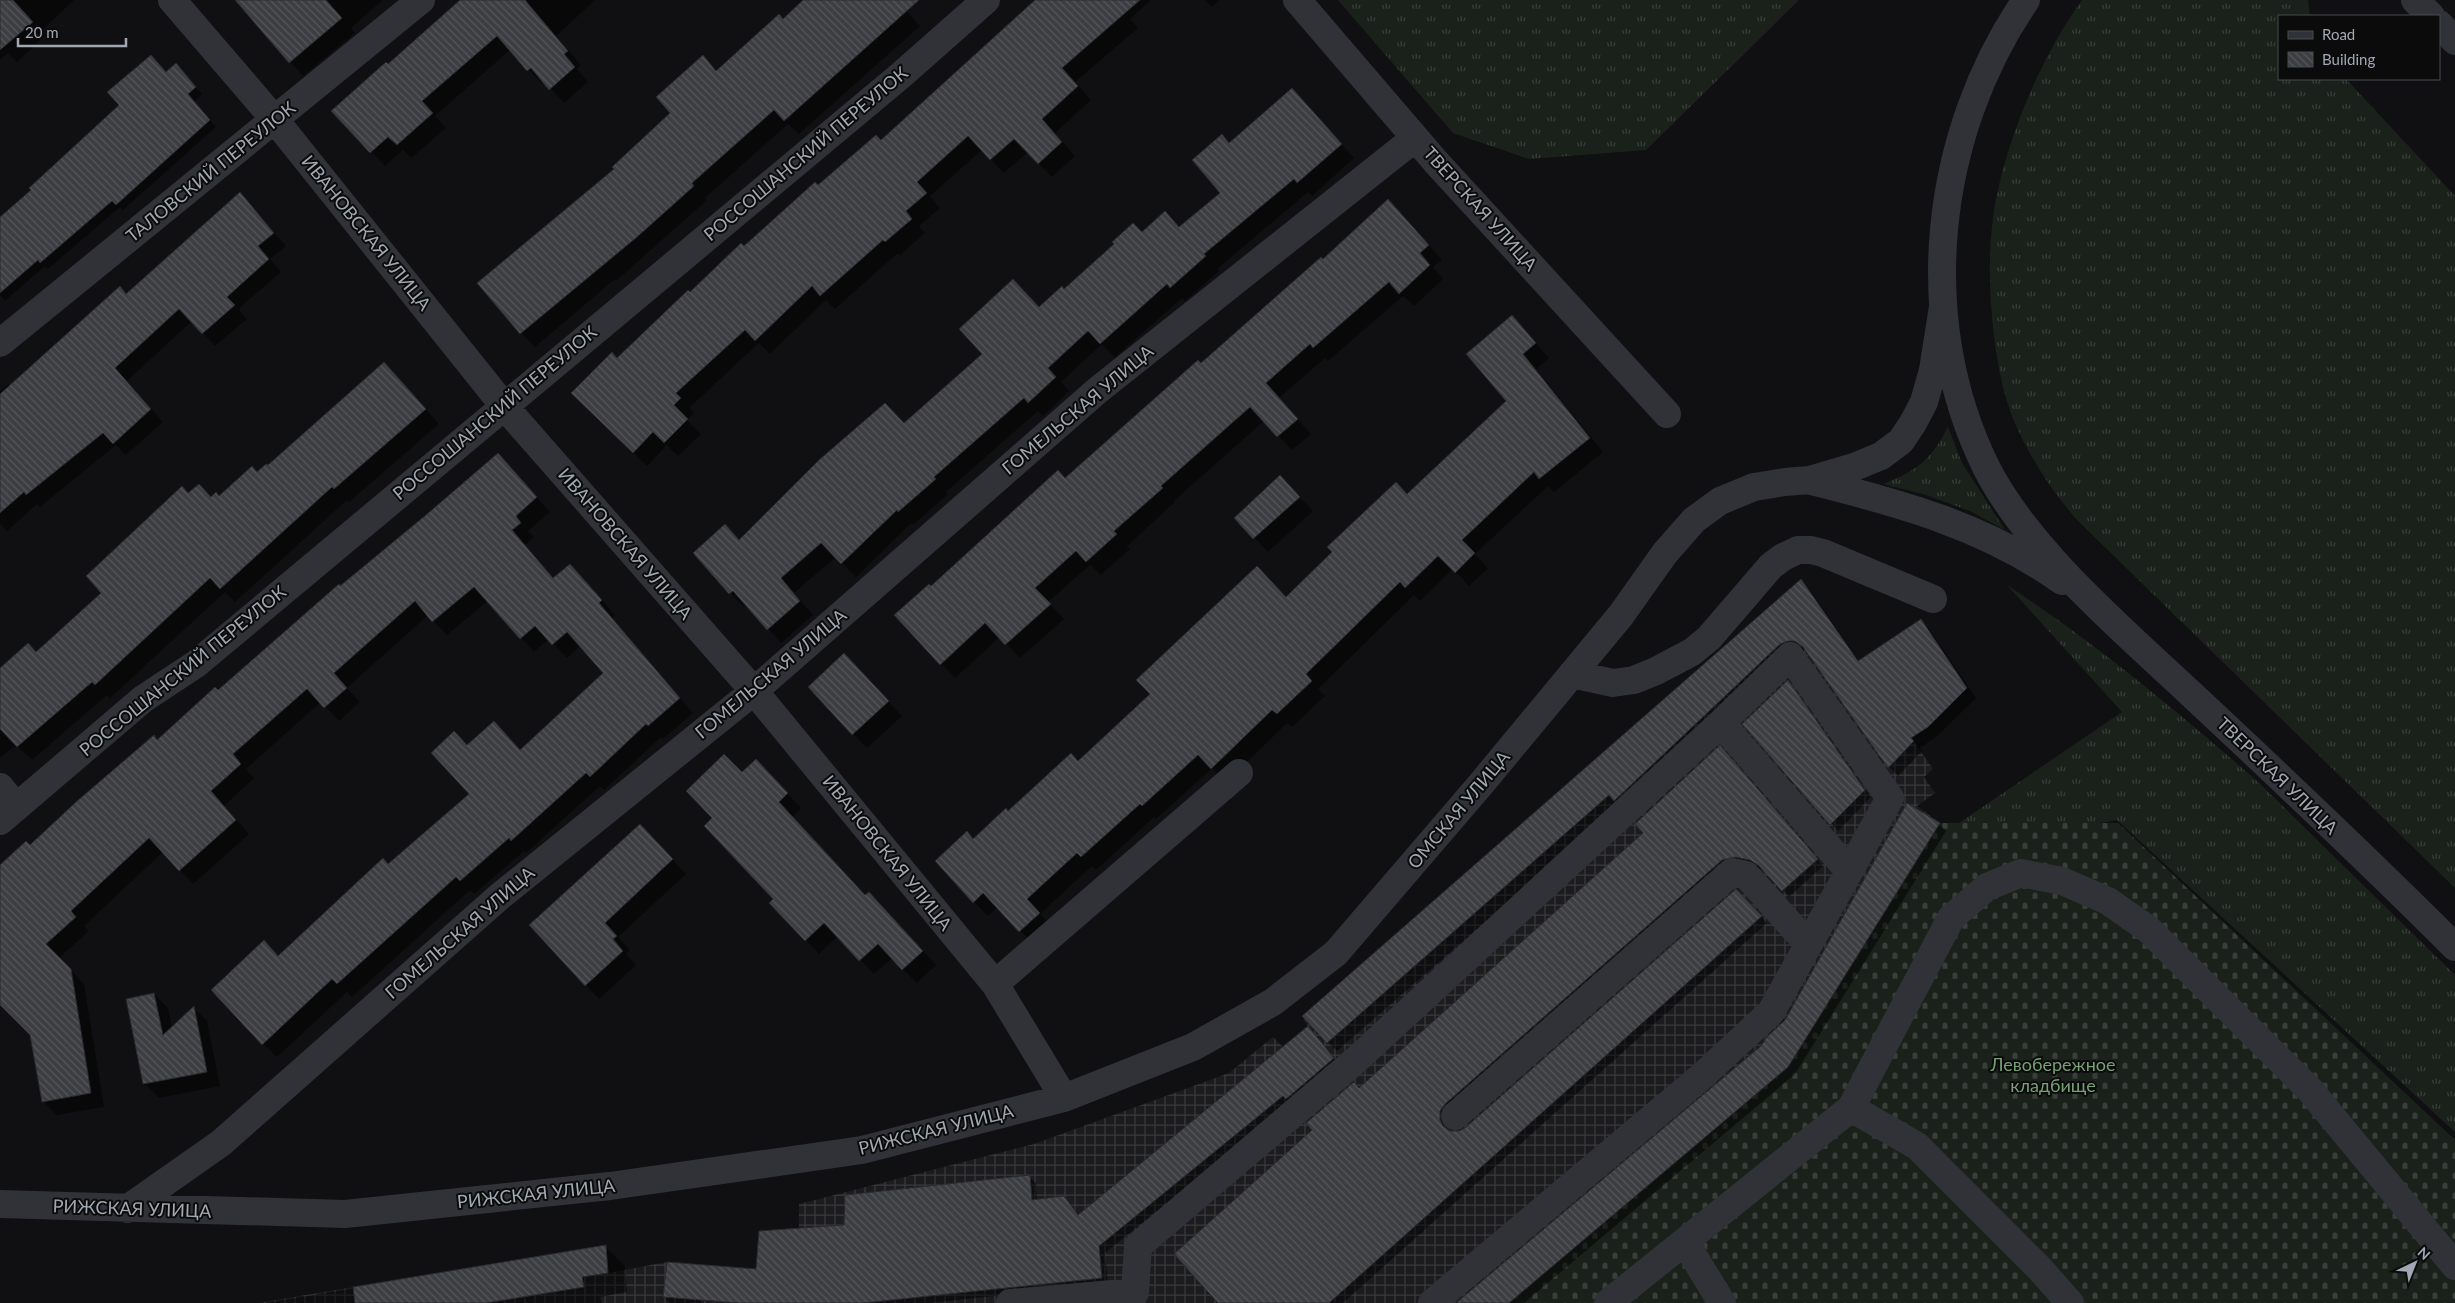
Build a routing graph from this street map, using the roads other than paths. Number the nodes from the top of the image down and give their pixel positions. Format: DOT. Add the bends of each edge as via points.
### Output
graph roads {
  1 [pos="172,0"];
  2 [pos="421,0"];
  3 [pos="986,0"];
  4 [pos="1297,0"];
  5 [pos="2026,0"];
  6 [pos="2415,0"];
  7 [pos="2430,15"];
  8 [pos="2440,25"];
  9 [pos="2455,41"];
  10 [pos="275,120"];
  11 [pos="1415,138"];
  12 [pos="1943,307"];
  13 [pos="0,343"];
  14 [pos="504,406"];
  15 [pos="1667,414"];
  16 [pos="1810,480"];
  17 [pos="1933,599"];
  18 [pos="2098,606"];
  19 [pos="1572,674"];
  20 [pos="754,691"];
  21 [pos="1721,723"];
  22 [pos="1239,773"];
  23 [pos="5,805"];
  24 [pos="1849,871"];
  25 [pos="1808,944"];
  26 [pos="2455,947"];
  27 [pos="995,984"];
  28 [pos="1064,1098"];
  29 [pos="1851,1108"];
  30 [pos="1455,1116"];
  31 [pos="0,1204"];
  32 [pos="127,1209"];
  33 [pos="1685,1242"];
  34 [pos="2455,1266"];
  35 [pos="1144,1297"];
  36 [pos="1010,1303"];
  37 [pos="1432,1303"];
  38 [pos="1608,1303"];
  39 [pos="1722,1303"];
  40 [pos="2070,1303"];
  1 -- 10 [label="street, ИВАНОВСКАЯ УЛИЦА"];
  2 -- 10 [label="street, ТАЛОВСКИЙ ПЕРЕУЛОК"];
  3 -- 14 [label="street, РОССОШАНСКИЙ ПЕРЕУЛОК"];
  4 -- 11 [label="street, ТВЕРСКАЯ УЛИЦА"];
  5 -- 12 [label="street" via="1986,73 1961,137 1942,242"];
  6 -- 7 [label="street"];
  8 -- 9 [label="street"];
  10 -- 13 [label="street, ТАЛОВСКИЙ ПЕРЕУЛОК"];
  10 -- 14 [label="street, ИВАНОВСКАЯ УЛИЦА"];
  11 -- 15 [label="street, ТВЕРСКАЯ УЛИЦА"];
  11 -- 20 [label="street, ГОМЕЛЬСКАЯ УЛИЦА" via="1098,390"];
  12 -- 16 [label="street" via="1933,370 1924,402 1901,441 1881,456"];
  12 -- 18 [label="street" via="1956,379 1986,467 2033,535"];
  14 -- 20 [label="street, ИВАНОВСКАЯ УЛИЦА"];
  14 -- 23 [label="street, РОССОШАНСКИЙ ПЕРЕУЛОК" via="196,664 143,700"];
  16 -- 18 [label="street" via="1901,504 1967,528 2057,577"];
  16 -- 19 [label="street, ОМСКАЯ УЛИЦА" via="1754,488 1720,501 1694,520"];
  17 -- 19 [label="street" via="1823,553 1798,550 1771,566 1709,638 1673,663 1634,680 1613,683"];
  18 -- 26 [label="street, ТВЕРСКАЯ УЛИЦА"];
  19 -- 28 [label="street, ОМСКАЯ УЛИЦА" via="1336,953 1274,1002 1193,1047"];
  20 -- 27 [label="street, ИВАНОВСКАЯ УЛИЦА"];
  20 -- 32 [label="street, ГОМЕЛЬСКАЯ УЛИЦА" via="499,898 220,1142"];
  21 -- 24 [label="street"];
  21 -- 24 [label="street" via="1790,656 1890,798"];
  21 -- 35 [label="street" via="1356,1060 1138,1246"];
  22 -- 27 [label="street"];
  24 -- 25 [label="street"];
  25 -- 30 [label="street" via="1746,875 1732,872"];
  25 -- 37 [label="street" via="1771,1012 1702,1076"];
  27 -- 28 [label="street, ИВАНОВСКАЯ УЛИЦА"];
  28 -- 32 [label="street, РИЖСКАЯ УЛИЦА" via="862,1150 610,1186 345,1214"];
  29 -- 33 [label="street"];
  29 -- 34 [label="street" via="1951,918 1987,886 2021,873 2062,881 2108,901 2148,929 2310,1090"];
  29 -- 40 [label="street" via="1917,1146"];
  31 -- 32 [label="street, РИЖСКАЯ УЛИЦА"];
  33 -- 38 [label="street"];
  33 -- 39 [label="street"];
  35 -- 36 [label="street"];
}
